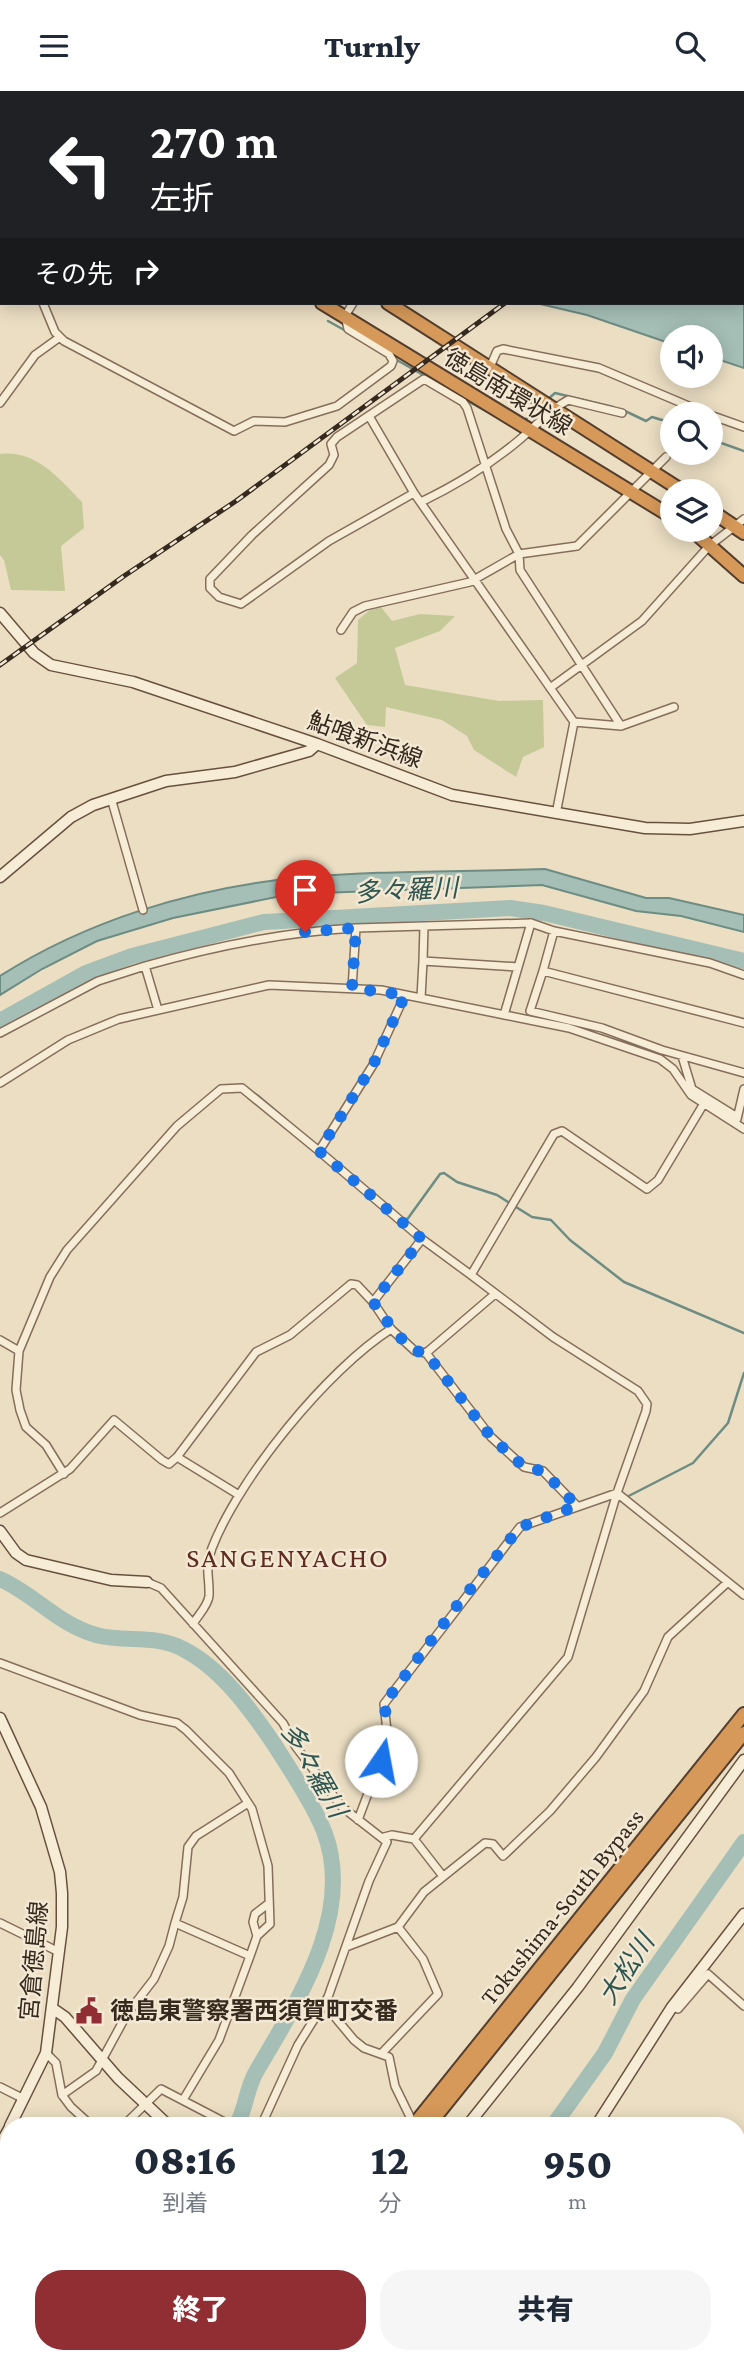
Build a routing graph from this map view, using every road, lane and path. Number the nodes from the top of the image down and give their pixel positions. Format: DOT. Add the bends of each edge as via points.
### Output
graph roads {
  1 [pos="44,305"];
  2 [pos="326,305"];
  3 [pos="352,305"];
  4 [pos="391,305"];
  5 [pos="345,316"];
  6 [pos="60,337"];
  7 [pos="490,367"];
  8 [pos="679,402"];
  9 [pos="0,403"];
  10 [pos="554,407"];
  11 [pos="622,413"];
  12 [pos="369,416"];
  13 [pos="723,420"];
  14 [pos="744,428"];
  15 [pos="530,430"];
  16 [pos="660,463"];
  17 [pos="484,467"];
  18 [pos="652,470"];
  19 [pos="665,479"];
  20 [pos="630,491"];
  21 [pos="414,493"];
  22 [pos="421,502"];
  23 [pos="660,510"];
  24 [pos="723,517"];
  25 [pos="740,526"];
  26 [pos="706,542"];
  27 [pos="709,545"];
  28 [pos="519,554"];
  29 [pos="744,576"];
  30 [pos="473,580"];
  31 [pos="1,616"];
  32 [pos="341,630"];
  33 [pos="584,666"];
  34 [pos="550,688"];
  35 [pos="674,707"];
  36 [pos="574,722"];
  37 [pos="621,726"];
  38 [pos="317,744"];
  39 [pos="111,798"];
  40 [pos="556,814"];
  41 [pos="744,821"];
  42 [pos="0,877"];
  43 [pos="143,910"];
  44 [pos="531,923"];
  45 [pos="424,926"];
  46 [pos="356,928"];
  47 [pos="554,931"];
  48 [pos="423,961"];
  49 [pos="145,966"];
  50 [pos="518,967"];
  51 [pos="543,971"];
  52 [pos="744,975"];
  53 [pos="352,988"];
  54 [pos="405,995"];
  55 [pos="421,998"];
  56 [pos="158,1010"];
  57 [pos="504,1015"];
  58 [pos="744,1023"];
  59 [pos="0,1033"];
  60 [pos="682,1056"];
  61 [pos="744,1073"];
  62 [pos="0,1083"];
  63 [pos="744,1089"];
  64 [pos="703,1105"];
  65 [pos="737,1120"];
  66 [pos="744,1129"];
  67 [pos="319,1151"];
  68 [pos="422,1239"];
  69 [pos="471,1275"];
  70 [pos="495,1294"];
  71 [pos="373,1302"];
  72 [pos="391,1329"];
  73 [pos="0,1340"];
  74 [pos="19,1351"];
  75 [pos="426,1353"];
  76 [pos="177,1457"];
  77 [pos="64,1474"];
  78 [pos="617,1493"];
  79 [pos="239,1495"];
  80 [pos="577,1506"];
  81 [pos="0,1513"];
  82 [pos="0,1531"];
  83 [pos="147,1582"];
  84 [pos="729,1582"];
  85 [pos="744,1595"];
  86 [pos="193,1624"];
  87 [pos="0,1663"];
  88 [pos="744,1714"];
  89 [pos="0,1718"];
  90 [pos="744,1733"];
  91 [pos="744,1760"];
  92 [pos="248,1803"];
  93 [pos="358,1820"];
  94 [pos="384,1837"];
  95 [pos="414,1839"];
  96 [pos="442,1875"];
  97 [pos="268,1904"];
  98 [pos="744,1914"];
  99 [pos="0,1923"];
  100 [pos="175,1923"];
  101 [pos="398,1927"];
  102 [pos="257,1936"];
  103 [pos="346,1947"];
  104 [pos="59,1952"];
  105 [pos="250,1956"];
  106 [pos="324,2004"];
  107 [pos="744,2006"];
  108 [pos="672,2007"];
  109 [pos="52,2008"];
  110 [pos="46,2053"];
  111 [pos="382,2053"];
  112 [pos="102,2061"];
  113 [pos="0,2087"];
  114 [pos="62,2095"];
  115 [pos="24,2099"];
  116 [pos="183,2099"];
  117 [pos="144,2104"];
  118 [pos="15,2117"];
  119 [pos="82,2117"];
  120 [pos="132,2117"];
  121 [pos="159,2117"];
  122 [pos="216,2117"];
  123 [pos="265,2117"];
  124 [pos="409,2117"];
  125 [pos="420,2117"];
  126 [pos="435,2117"];
  127 [pos="474,2117"];
  128 [pos="602,2117"];
  1 -- 6 [label="street"];
  2 -- 5 [label="highway, 徳島南環状線"];
  3 -- 5 [label="street"];
  4 -- 7 [label="highway, 徳島南環状線"];
  5 -- 6 [label="street" via="348,329 389,353 391,366 337,406 285,422 254,421 234,431"];
  5 -- 15 [label="highway, 徳島南環状線"];
  6 -- 9 [label="street" via="35,355"];
  7 -- 8 [label="street" via="497,351 503,349 599,368"];
  7 -- 10 [label="highway, 徳島南環状線"];
  10 -- 11 [label="street" via="568,400"];
  10 -- 15 [label="street"];
  10 -- 18 [label="highway, 徳島南環状線"];
  12 -- 17 [label="street" via="424,379 463,403"];
  12 -- 21 [label="street"];
  12 -- 21 [label="street" via="337,437 331,444 334,455 329,465 252,535 211,579 210,588 219,597 242,604 329,541"];
  13 -- 14 [label="street"];
  15 -- 17 [label="street"];
  15 -- 20 [label="highway, 徳島南環状線"];
  16 -- 18 [label="street"];
  17 -- 22 [label="street"];
  17 -- 28 [label="street"];
  18 -- 19 [label="highway, 徳島南環状線"];
  18 -- 20 [label="street"];
  20 -- 23 [label="highway, 徳島南環状線"];
  20 -- 28 [label="street" via="577,546"];
  21 -- 22 [label="street"];
  22 -- 30 [label="street"];
  24 -- 25 [label="highway"];
  25 -- 27 [label="street"];
  26 -- 27 [label="highway"];
  27 -- 29 [label="highway"];
  27 -- 33 [label="street" via="642,621"];
  28 -- 30 [label="street"];
  28 -- 33 [label="street" via="520,570 528,585"];
  30 -- 32 [label="street" via="365,606 353,612"];
  30 -- 34 [label="street"];
  31 -- 38 [label="street, 鮎喰新浜線" via="51,665 133,682"];
  33 -- 34 [label="street"];
  33 -- 37 [label="street"];
  34 -- 36 [label="street"];
  35 -- 37 [label="street"];
  36 -- 37 [label="street"];
  36 -- 40 [label="street"];
  38 -- 39 [label="street" via="309,751 235,772 166,781"];
  38 -- 40 [label="street, 鮎喰新浜線" via="452,795"];
  39 -- 42 [label="street" via="71,817"];
  39 -- 43 [label="street"];
  40 -- 41 [label="street, 鮎喰新浜線" via="669,829"];
  44 -- 45 [label="street"];
  44 -- 47 [label="street"];
  44 -- 50 [label="street"];
  45 -- 46 [label="street"];
  45 -- 48 [label="street"];
  46 -- 49 [label="street" via="268,936"];
  46 -- 53 [label="street"];
  47 -- 51 [label="street"];
  47 -- 52 [label="street" via="710,963"];
  48 -- 50 [label="street"];
  48 -- 55 [label="street"];
  49 -- 56 [label="street"];
  49 -- 59 [label="street" via="98,981"];
  50 -- 57 [label="street"];
  51 -- 58 [label="street"];
  51 -- 60 [label="street" via="531,1012 602,1028"];
  53 -- 54 [label="street"];
  53 -- 56 [label="street" via="270,985"];
  54 -- 55 [label="street"];
  54 -- 67 [label="street" via="373,1065"];
  55 -- 57 [label="street"];
  56 -- 62 [label="street" via="118,1019 68,1040"];
  57 -- 64 [label="street" via="590,1034 660,1059"];
  60 -- 61 [label="street"];
  60 -- 65 [label="street" via="692,1089"];
  63 -- 65 [label="street"];
  64 -- 65 [label="street"];
  64 -- 69 [label="street" via="658,1180 647,1189 562,1131 554,1133"];
  65 -- 66 [label="street"];
  67 -- 68 [label="street"];
  67 -- 74 [label="street" via="242,1088 221,1089 177,1126 67,1249"];
  68 -- 69 [label="street"];
  68 -- 71 [label="street"];
  69 -- 70 [label="street"];
  70 -- 75 [label="street"];
  70 -- 78 [label="street" via="644,1397 646,1411"];
  71 -- 72 [label="street"];
  71 -- 76 [label="street" via="351,1285 290,1335 256,1352"];
  72 -- 75 [label="street" via="415,1351"];
  72 -- 79 [label="street" via="289,1425"];
  73 -- 74 [label="street"];
  74 -- 77 [label="street" via="16,1389 23,1419"];
  75 -- 80 [label="street" via="491,1437 524,1467 543,1471"];
  76 -- 77 [label="street" via="169,1464 162,1460 114,1420"];
  76 -- 79 [label="street"];
  77 -- 81 [label="street"];
  78 -- 80 [label="street"];
  78 -- 84 [label="street"];
  78 -- 95 [label="street" via="564,1664"];
  79 -- 86 [label="street" via="211,1550 205,1576 209,1595"];
  80 -- 93 [label="street" via="520,1527 388,1697 384,1712 388,1740"];
  82 -- 83 [label="street" via="26,1560 111,1580"];
  83 -- 86 [label="street" via="161,1588"];
  84 -- 85 [label="street"];
  84 -- 96 [label="street" via="668,1637 644,1691 550,1811 503,1856 493,1844 485,1843"];
  86 -- 93 [label="street" via="284,1723 296,1747 342,1807"];
  87 -- 92 [label="street" via="140,1715 177,1723 229,1773"];
  88 -- 125 [label="highway, Tokushima-South Bypass"];
  89 -- 104 [label="street, 宮倉徳島線" via="50,1834 62,1893"];
  90 -- 126 [label="highway, Tokushima-South Bypass"];
  91 -- 127 [label="street" via="578,1987"];
  92 -- 97 [label="street" via="268,1866"];
  92 -- 100 [label="street" via="197,1836 188,1847 183,1897"];
  93 -- 94 [label="street"];
  94 -- 95 [label="street"];
  94 -- 103 [label="street" via="387,1842"];
  95 -- 96 [label="street"];
  96 -- 101 [label="street"];
  97 -- 102 [label="street" via="270,1924"];
  97 -- 102 [label="street" via="255,1914"];
  98 -- 108 [label="street"];
  99 -- 104 [label="street"];
  100 -- 105 [label="street"];
  100 -- 112 [label="street" via="155,1979 127,2014"];
  101 -- 103 [label="street"];
  101 -- 111 [label="street" via="423,1959 438,1994"];
  102 -- 105 [label="street"];
  103 -- 106 [label="street"];
  104 -- 109 [label="street, 宮倉徳島線"];
  105 -- 116 [label="street" via="219,2040"];
  106 -- 111 [label="street" via="354,2040"];
  106 -- 123 [label="street" via="308,2025"];
  107 -- 108 [label="street" via="708,1975 678,2009"];
  108 -- 128 [label="street"];
  109 -- 110 [label="street, 宮倉徳島線"];
  109 -- 112 [label="street"];
  110 -- 114 [label="street" via="56,2063"];
  110 -- 115 [label="street, 宮倉徳島線"];
  111 -- 124 [label="street" via="389,2057"];
  112 -- 114 [label="street" via="96,2071"];
  112 -- 117 [label="street"];
  113 -- 115 [label="street"];
  114 -- 119 [label="street"];
  115 -- 118 [label="street, 宮倉徳島線"];
  116 -- 117 [label="street" via="161,2089"];
  116 -- 122 [label="street"];
  117 -- 120 [label="street"];
  117 -- 121 [label="street"];
}
